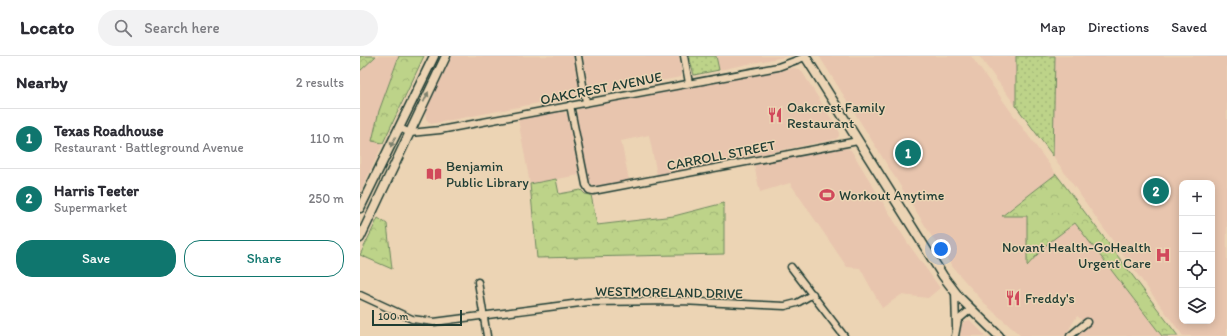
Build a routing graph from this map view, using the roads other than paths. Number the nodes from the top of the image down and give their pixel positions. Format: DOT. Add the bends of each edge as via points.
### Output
graph roads {
  1 [pos="434,56"];
  2 [pos="446,56"];
  3 [pos="578,56"];
  4 [pos="684,56"];
  5 [pos="805,57"];
  6 [pos="689,83"];
  7 [pos="586,102"];
  8 [pos="570,105"];
  9 [pos="400,128"];
  10 [pos="410,133"];
  11 [pos="858,141"];
  12 [pos="360,208"];
  13 [pos="360,238"];
  14 [pos="791,267"];
  15 [pos="478,282"];
  16 [pos="955,292"];
  17 [pos="813,294"];
  18 [pos="360,295"];
  19 [pos="971,309"];
  20 [pos="484,316"];
  21 [pos="1088,322"];
  22 [pos="956,327"];
  23 [pos="486,336"];
  24 [pos="844,336"];
  25 [pos="955,336"];
  26 [pos="999,336"];
  27 [pos="1070,336"];
  1 -- 9 [label="main road"];
  10 -- 2 [label="main road, one-way"];
  3 -- 7 [label="street"];
  4 -- 6 [label="street"];
  5 -- 6 [label="street, OAKCREST AVENUE" via="778,68"];
  5 -- 11 [label="main road"];
  6 -- 7 [label="street, OAKCREST AVENUE"];
  7 -- 8 [label="street, OAKCREST AVENUE"];
  8 -- 10 [label="street, OAKCREST AVENUE" via="446,129"];
  8 -- 11 [label="street, CARROLL STREET" via="586,186 589,190"];
  9 -- 10 [label="street"];
  9 -- 12 [label="main road, one-way"];
  10 -- 13 [label="main road"];
  11 -- 16 [label="main road"];
  14 -- 17 [label="street"];
  15 -- 20 [label="street"];
  16 -- 19 [label="main road"];
  16 -- 22 [label="street"];
  17 -- 20 [label="street, WESTMORELAND DRIVE" via="797,303 776,307 681,301 588,302"];
  17 -- 24 [label="street"];
  18 -- 20 [label="street, WESTMORELAND DRIVE" via="422,321 449,321"];
  19 -- 22 [label="street" via="958,320"];
  19 -- 26 [label="main road"];
  20 -- 23 [label="street"];
  21 -- 27 [label="street"];
  22 -- 25 [label="street"];
}
